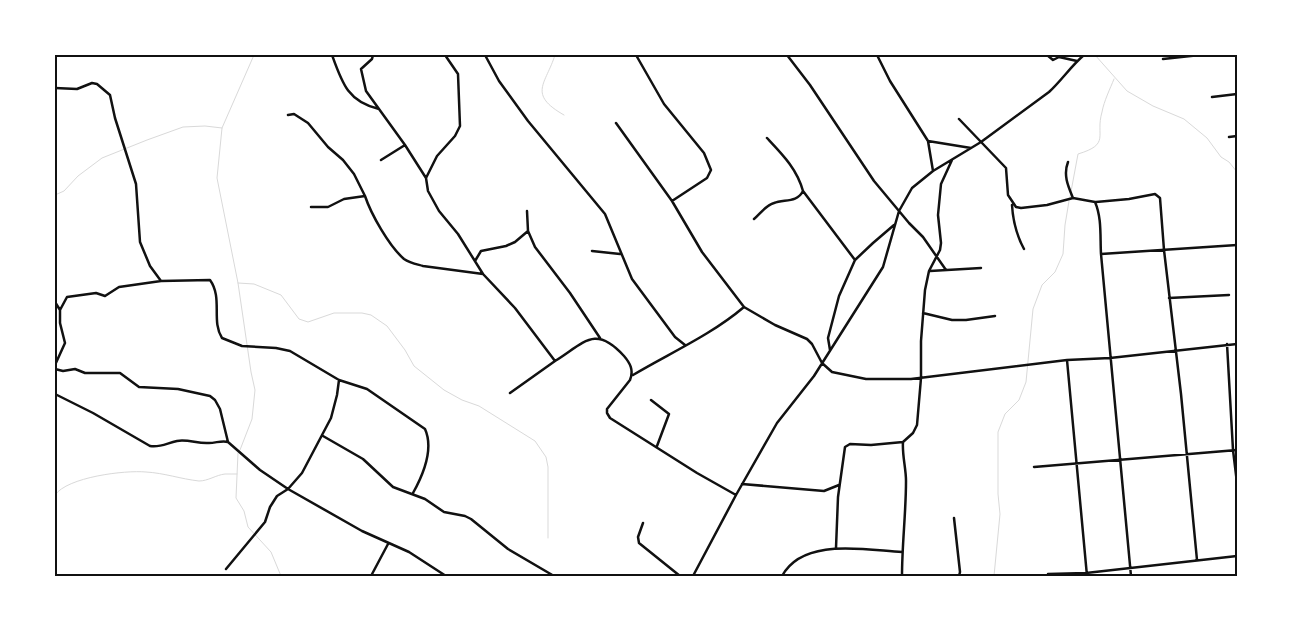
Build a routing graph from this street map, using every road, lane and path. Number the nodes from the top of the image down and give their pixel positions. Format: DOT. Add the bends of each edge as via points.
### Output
graph roads {
  1 [pos="332,55"];
  2 [pos="373,55"];
  3 [pos="445,55"];
  4 [pos="485,55"];
  5 [pos="636,55"];
  6 [pos="787,55"];
  7 [pos="877,55"];
  8 [pos="1047,55"];
  9 [pos="1084,55"];
  10 [pos="1200,55"];
  11 [pos="1072,57"];
  12 [pos="1164,59"];
  13 [pos="1077,60"];
  14 [pos="55,88"];
  15 [pos="1237,94"];
  16 [pos="1212,97"];
  17 [pos="380,110"];
  18 [pos="288,115"];
  19 [pos="959,119"];
  20 [pos="616,123"];
  21 [pos="1237,136"];
  22 [pos="1228,137"];
  23 [pos="767,138"];
  24 [pos="928,141"];
  25 [pos="981,142"];
  26 [pos="406,145"];
  27 [pos="971,148"];
  28 [pos="381,160"];
  29 [pos="952,160"];
  30 [pos="1068,162"];
  31 [pos="933,171"];
  32 [pos="426,178"];
  33 [pos="803,192"];
  34 [pos="364,196"];
  35 [pos="1073,198"];
  36 [pos="672,201"];
  37 [pos="1095,202"];
  38 [pos="1012,203"];
  39 [pos="311,207"];
  40 [pos="527,211"];
  41 [pos="899,211"];
  42 [pos="754,219"];
  43 [pos="895,224"];
  44 [pos="528,231"];
  45 [pos="1237,245"];
  46 [pos="1024,249"];
  47 [pos="592,250"];
  48 [pos="1164,250"];
  49 [pos="621,254"];
  50 [pos="1100,254"];
  51 [pos="937,258"];
  52 [pos="855,260"];
  53 [pos="475,261"];
  54 [pos="981,268"];
  55 [pos="946,270"];
  56 [pos="929,271"];
  57 [pos="483,274"];
  58 [pos="161,281"];
  59 [pos="1229,295"];
  60 [pos="1169,298"];
  61 [pos="55,302"];
  62 [pos="744,306"];
  63 [pos="60,310"];
  64 [pos="923,313"];
  65 [pos="995,316"];
  66 [pos="600,338"];
  67 [pos="1227,344"];
  68 [pos="1237,344"];
  69 [pos="685,345"];
  70 [pos="830,350"];
  71 [pos="1175,350"];
  72 [pos="1110,358"];
  73 [pos="1066,360"];
  74 [pos="555,361"];
  75 [pos="822,363"];
  76 [pos="55,365"];
  77 [pos="55,369"];
  78 [pos="632,375"];
  79 [pos="921,378"];
  80 [pos="339,380"];
  81 [pos="510,393"];
  82 [pos="55,394"];
  83 [pos="652,400"];
  84 [pos="323,436"];
  85 [pos="228,442"];
  86 [pos="903,442"];
  87 [pos="657,446"];
  88 [pos="1235,450"];
  89 [pos="1187,455"];
  90 [pos="1120,460"];
  91 [pos="1076,464"];
  92 [pos="1034,467"];
  93 [pos="742,484"];
  94 [pos="840,484"];
  95 [pos="1237,484"];
  96 [pos="288,489"];
  97 [pos="413,493"];
  98 [pos="736,495"];
  99 [pos="954,518"];
  100 [pos="642,522"];
  101 [pos="388,544"];
  102 [pos="836,548"];
  103 [pos="902,552"];
  104 [pos="1237,556"];
  105 [pos="1197,560"];
  106 [pos="1131,568"];
  107 [pos="226,569"];
  108 [pos="1087,575"];
  109 [pos="371,576"];
  110 [pos="446,576"];
  111 [pos="554,576"];
  112 [pos="680,576"];
  113 [pos="693,576"];
  114 [pos="782,576"];
  115 [pos="902,576"];
  116 [pos="959,576"];
  117 [pos="1048,576"];
  118 [pos="1132,576"];
  1 -- 17 [label="street" via="342,83 351,95 362,104"];
  2 -- 17 [label="street" via="361,69 366,91"];
  3 -- 32 [label="street" via="458,74 460,126 437,156"];
  4 -- 49 [label="street" via="528,121 604,214"];
  5 -- 36 [label="street" via="664,104 704,153 711,167 708,178"];
  6 -- 41 [label="street" via="874,181"];
  7 -- 24 [label="street"];
  8 -- 11 [label="street" via="1053,60"];
  9 -- 13 [label="street"];
  10 -- 12 [label="street"];
  11 -- 13 [label="street"];
  13 -- 25 [label="street" via="1049,92"];
  14 -- 58 [label="street" via="77,88 92,83 110,95 136,184 140,242 150,266"];
  15 -- 16 [label="street"];
  17 -- 26 [label="street"];
  18 -- 34 [label="street" via="294,114 308,123 350,169"];
  19 -- 25 [label="street"];
  20 -- 36 [label="street"];
  21 -- 22 [label="street"];
  23 -- 33 [label="street" via="792,165"];
  24 -- 27 [label="street"];
  24 -- 31 [label="street"];
  25 -- 27 [label="street"];
  25 -- 38 [label="street" via="1006,168 1008,195"];
  26 -- 28 [label="street"];
  26 -- 32 [label="street"];
  27 -- 29 [label="street"];
  29 -- 31 [label="street"];
  29 -- 51 [label="street" via="941,184"];
  30 -- 35 [label="street" via="1065,170"];
  31 -- 41 [label="street" via="912,188"];
  32 -- 53 [label="street" via="434,203"];
  33 -- 42 [label="street" via="796,199 771,204"];
  33 -- 52 [label="street"];
  34 -- 39 [label="street" via="344,199 328,208"];
  34 -- 57 [label="street" via="391,243 404,258 423,266"];
  35 -- 37 [label="street"];
  35 -- 38 [label="street" via="1021,208"];
  36 -- 62 [label="street" via="702,252"];
  37 -- 48 [label="street" via="1158,195"];
  37 -- 50 [label="street" via="1100,217"];
  38 -- 46 [label="street" via="1013,222"];
  40 -- 44 [label="street"];
  41 -- 43 [label="street"];
  41 -- 51 [label="street"];
  43 -- 52 [label="street"];
  43 -- 70 [label="street" via="883,267"];
  44 -- 53 [label="street" via="506,246 481,251"];
  44 -- 66 [label="street" via="535,247"];
  45 -- 48 [label="street"];
  47 -- 49 [label="street"];
  48 -- 50 [label="street"];
  48 -- 60 [label="street"];
  49 -- 69 [label="street" via="643,295 675,337"];
  50 -- 72 [label="street"];
  51 -- 55 [label="street"];
  51 -- 56 [label="street"];
  52 -- 70 [label="street" via="839,296 828,338"];
  53 -- 57 [label="street"];
  54 -- 55 [label="street"];
  55 -- 56 [label="street"];
  56 -- 64 [label="street"];
  57 -- 74 [label="street" via="521,315"];
  58 -- 63 [label="street" via="119,287 105,296 96,293 68,297"];
  58 -- 80 [label="street" via="210,280 217,294 218,329 222,338 242,346 282,348"];
  59 -- 60 [label="street"];
  60 -- 71 [label="street"];
  61 -- 63 [label="street"];
  62 -- 69 [label="street"];
  62 -- 75 [label="street" via="807,339"];
  63 -- 76 [label="street" via="65,343"];
  64 -- 65 [label="street" via="952,320"];
  64 -- 79 [label="street"];
  66 -- 74 [label="street" via="588,340"];
  66 -- 78 [label="street" via="614,345 630,362"];
  67 -- 68 [label="street"];
  67 -- 71 [label="street"];
  67 -- 88 [label="street"];
  69 -- 78 [label="street"];
  70 -- 75 [label="street"];
  71 -- 72 [label="street"];
  71 -- 89 [label="street"];
  72 -- 73 [label="street"];
  72 -- 90 [label="street"];
  73 -- 79 [label="street"];
  73 -- 91 [label="street"];
  74 -- 81 [label="street"];
  75 -- 79 [label="street" via="832,372 845,376 881,380"];
  75 -- 93 [label="street" via="777,423"];
  77 -- 85 [label="street" via="120,373 138,387 178,389 210,396 220,409"];
  78 -- 87 [label="street" via="607,413 610,418"];
  79 -- 86 [label="street" via="915,429"];
  80 -- 84 [label="street" via="333,411"];
  80 -- 97 [label="street" via="367,389 424,429 428,448 422,477"];
  82 -- 85 [label="street" via="150,446 191,440"];
  83 -- 87 [label="street" via="669,414"];
  84 -- 96 [label="street" via="302,473"];
  84 -- 97 [label="street" via="363,459 393,487"];
  85 -- 96 [label="street"];
  86 -- 94 [label="street" via="847,445"];
  86 -- 103 [label="street" via="906,478"];
  87 -- 98 [label="street"];
  88 -- 89 [label="street"];
  88 -- 95 [label="street"];
  89 -- 90 [label="street"];
  89 -- 105 [label="street"];
  90 -- 91 [label="street"];
  90 -- 106 [label="street"];
  91 -- 92 [label="street"];
  91 -- 108 [label="street"];
  93 -- 94 [label="street" via="824,491"];
  93 -- 98 [label="street"];
  94 -- 102 [label="street"];
  96 -- 101 [label="street"];
  96 -- 107 [label="street" via="277,496 265,522"];
  97 -- 111 [label="street" via="444,512 471,519 508,549"];
  98 -- 113 [label="street"];
  99 -- 116 [label="street"];
  100 -- 112 [label="street" via="639,543"];
  101 -- 109 [label="street"];
  101 -- 110 [label="street" via="409,552"];
  102 -- 103 [label="street"];
  102 -- 114 [label="street" via="798,558"];
  103 -- 115 [label="street"];
  104 -- 105 [label="street"];
  105 -- 106 [label="street"];
  106 -- 108 [label="street"];
  106 -- 118 [label="street"];
  108 -- 117 [label="street"];
}
